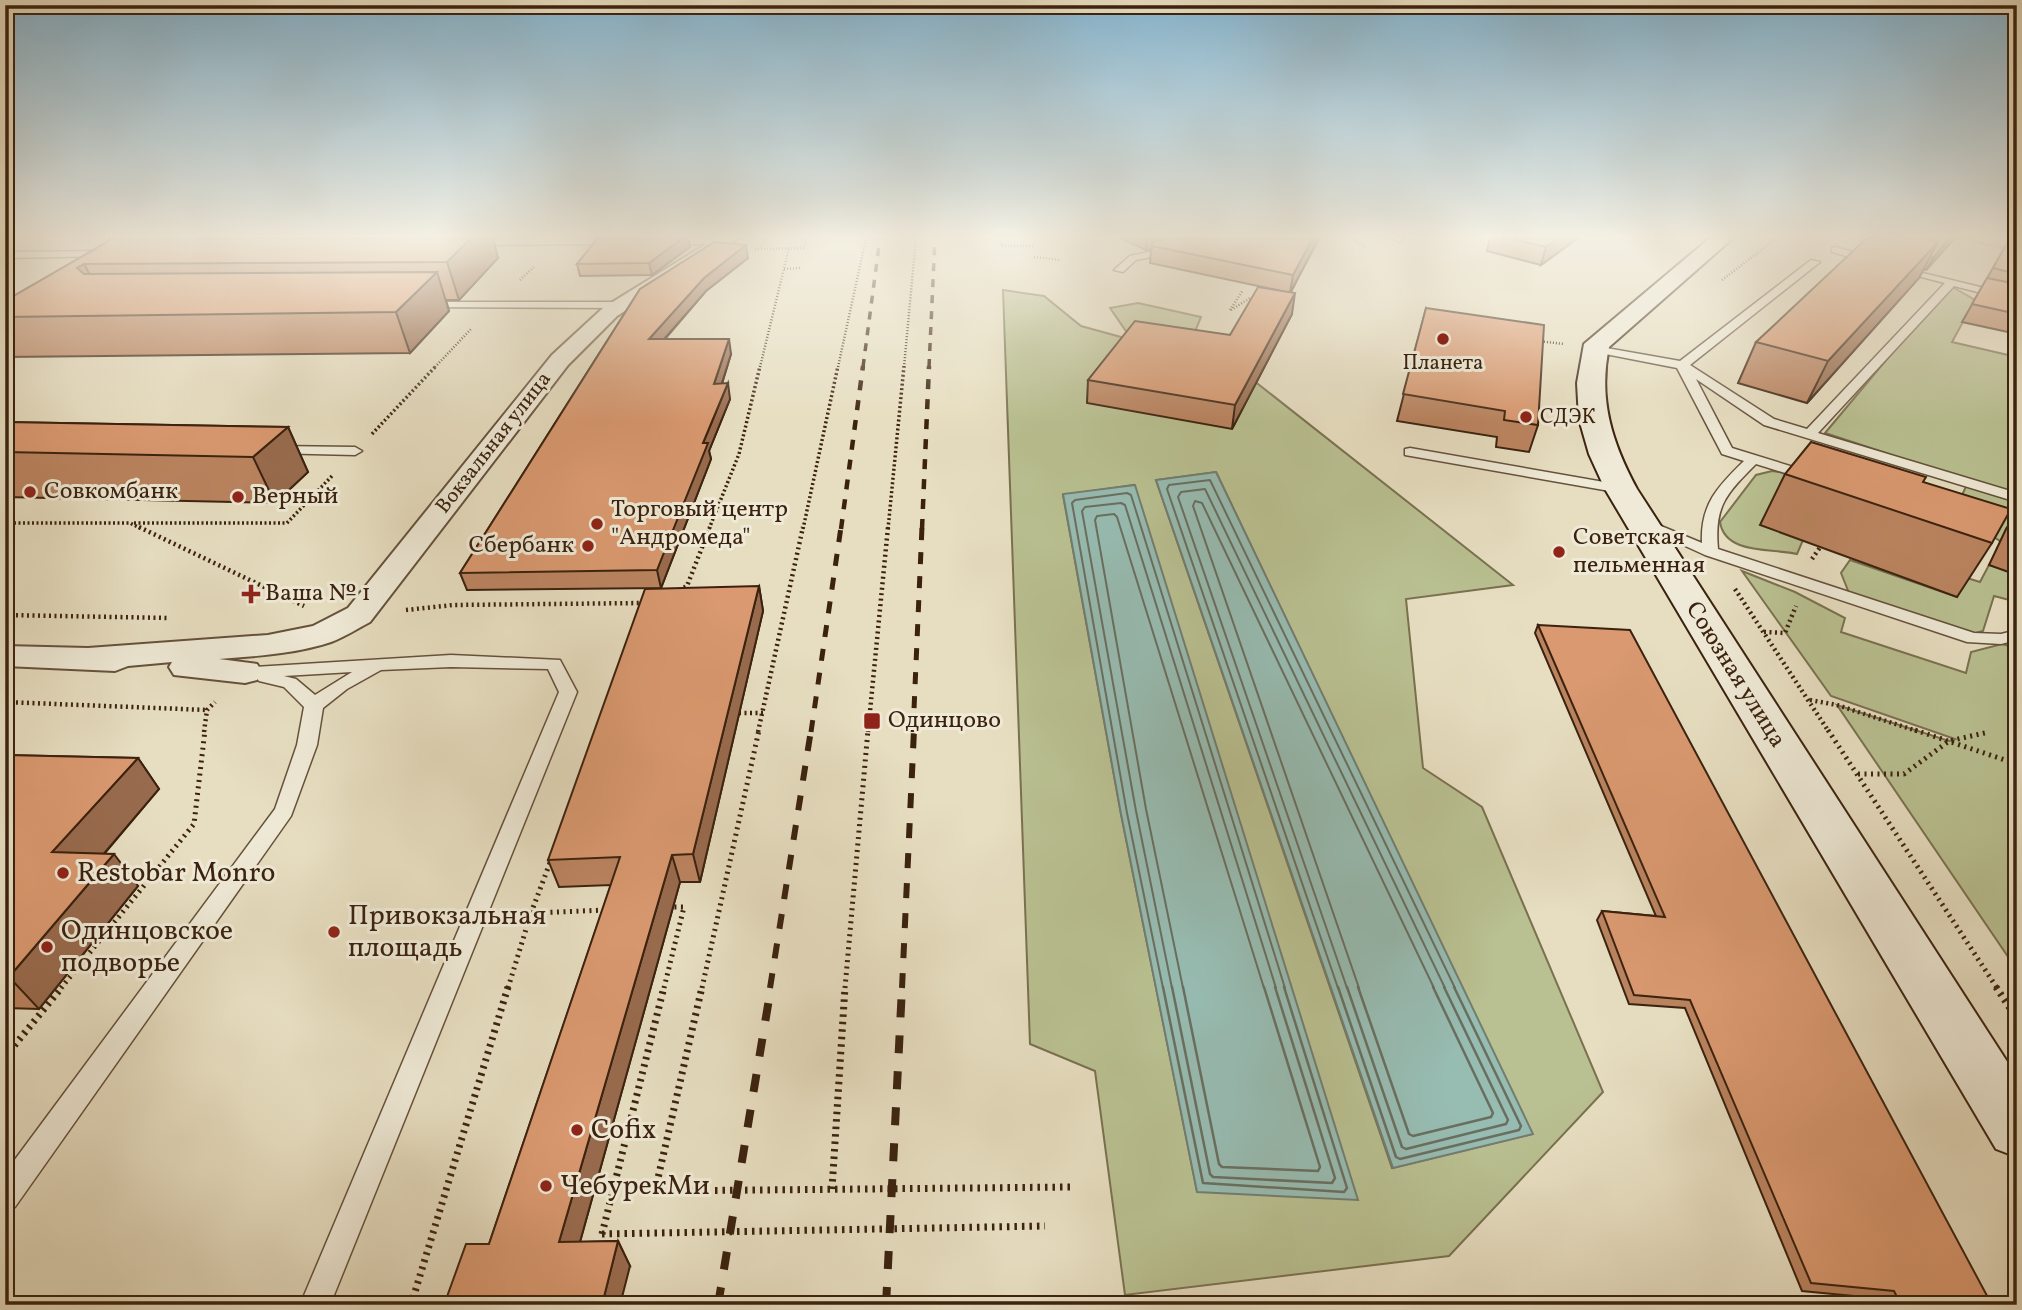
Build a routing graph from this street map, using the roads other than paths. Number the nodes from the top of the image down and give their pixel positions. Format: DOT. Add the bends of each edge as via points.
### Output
graph roads {
  1 [pos="631,299"];
  2 [pos="1649,299"];
  3 [pos="1767,299"];
  4 [pos="1936,299"];
  5 [pos="622,305"];
  6 [pos="410,306"];
  7 [pos="1595,349"];
  8 [pos="1682,365"];
  9 [pos="1810,434"];
  10 [pos="261,450"];
  11 [pos="355,451"];
  12 [pos="1410,452"];
  13 [pos="1753,458"];
  14 [pos="1828,482"];
  15 [pos="2017,498"];
  16 [pos="1631,506"];
  17 [pos="1710,552"];
  18 [pos="2017,635"];
  19 [pos="5,656"];
  20 [pos="92,658"];
  21 [pos="380,665"];
  22 [pos="244,672"];
  23 [pos="314,705"];
  24 [pos="2017,1129"];
  25 [pos="5,1197"];
  26 [pos="315,1305"];
  1 -- 5 [label="street, Вокзальная улица"];
  2 -- 7 [label="street" via="1600,339"];
  3 -- 8 [label="lane"];
  4 -- 9 [label="lane"];
  5 -- 6 [label="lane"];
  5 -- 20 [label="street, Вокзальная улица" via="560,360 359,615 322,634 268,645"];
  7 -- 8 [label="lane"];
  7 -- 16 [label="street, Союзная улица" via="1590,401 1594,431"];
  8 -- 9 [label="lane" via="1769,422"];
  8 -- 13 [label="lane" via="1727,450"];
  9 -- 15 [label="lane"];
  10 -- 11 [label="lane"];
  12 -- 16 [label="lane"];
  13 -- 14 [label="lane"];
  13 -- 17 [label="lane" via="1724,488 1708,522"];
  16 -- 17 [label="lane"];
  16 -- 24 [label="street, Союзная улица"];
  17 -- 18 [label="lane" via="1973,638"];
  19 -- 20 [label="street"];
  20 -- 22 [label="street"];
  21 -- 22 [label="lane"];
  21 -- 23 [label="lane"];
  21 -- 26 [label="lane" via="451,661 554,664 568,692"];
  22 -- 23 [label="lane" via="290,683"];
  23 -- 25 [label="lane" via="307,745 284,811"];
}
